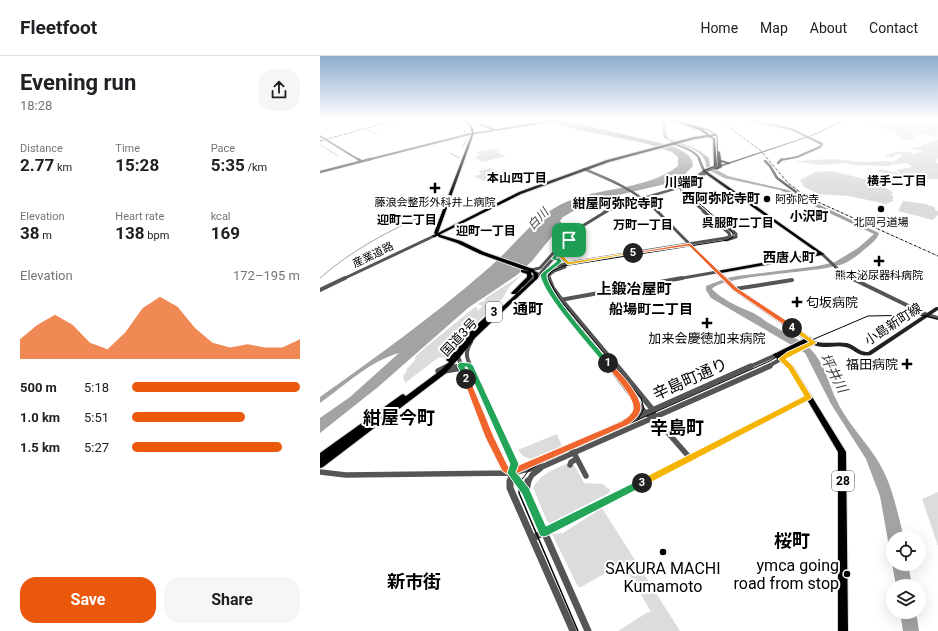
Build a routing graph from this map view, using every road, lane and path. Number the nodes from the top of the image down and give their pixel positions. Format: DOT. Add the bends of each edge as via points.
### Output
graph roads {
  1 [pos="719,146"];
  2 [pos="336,147"];
  3 [pos="421,147"];
  4 [pos="467,147"];
  5 [pos="658,147"];
  6 [pos="682,147"];
  7 [pos="716,147"];
  8 [pos="779,147"];
  9 [pos="779,147"];
  10 [pos="818,147"];
  11 [pos="721,161"];
  12 [pos="765,161"];
  13 [pos="360,162"];
  14 [pos="729,163"];
  15 [pos="778,163"];
  16 [pos="720,166"];
  17 [pos="714,168"];
  18 [pos="584,169"];
  19 [pos="706,171"];
  20 [pos="320,172"];
  21 [pos="690,185"];
  22 [pos="681,189"];
  23 [pos="796,192"];
  24 [pos="643,198"];
  25 [pos="435,235"];
  26 [pos="569,240"];
  27 [pos="691,245"];
  28 [pos="822,254"];
  29 [pos="553,259"];
  30 [pos="568,264"];
  31 [pos="545,266"];
  32 [pos="554,267"];
  33 [pos="559,269"];
  34 [pos="717,272"];
  35 [pos="533,273"];
  36 [pos="792,280"];
  37 [pos="735,289"];
  38 [pos="320,290"];
  39 [pos="562,300"];
  40 [pos="557,301"];
  41 [pos="938,308"];
  42 [pos="927,315"];
  43 [pos="938,318"];
  44 [pos="938,321"];
  45 [pos="474,336"];
  46 [pos="809,342"];
  47 [pos="457,354"];
  48 [pos="778,357"];
  49 [pos="470,365"];
  50 [pos="448,366"];
  51 [pos="461,366"];
  52 [pos="440,371"];
  53 [pos="809,397"];
  54 [pos="635,398"];
  55 [pos="653,410"];
  56 [pos="645,413"];
  57 [pos="654,417"];
  58 [pos="625,423"];
  59 [pos="569,447"];
  60 [pos="575,456"];
  61 [pos="320,457"];
  62 [pos="690,458"];
  63 [pos="320,464"];
  64 [pos="570,464"];
  65 [pos="544,466"];
  66 [pos="320,472"];
  67 [pos="511,473"];
  68 [pos="586,476"];
  69 [pos="526,491"];
  70 [pos="544,532"];
  71 [pos="533,538"];
  72 [pos="573,631"];
  73 [pos="588,631"];
  74 [pos="843,631"];
  1 -- 11 [label="main road"];
  2 -- 13 [label="street"];
  3 -- 13 [label="street"];
  4 -- 25 [label="main road"];
  5 -- 18 [label="main road"];
  6 -- 19 [label="street" via="698,156"];
  7 -- 17 [label="main road"];
  8 -- 14 [label="main road"];
  9 -- 16 [label="main road"];
  10 -- 15 [label="street" via="800,156 782,159"];
  11 -- 14 [label="main road"];
  11 -- 16 [label="main road"];
  12 -- 23 [label="street" via="777,178"];
  13 -- 20 [label="street"];
  14 -- 16 [label="main road"];
  16 -- 17 [label="main road"];
  17 -- 19 [label="main road"];
  18 -- 24 [label="street"];
  18 -- 25 [label="main road" via="520,193"];
  19 -- 21 [label="street"];
  19 -- 22 [label="street"];
  19 -- 28 [label="main road"];
  21 -- 22 [label="street"];
  21 -- 27 [label="street" via="686,191 736,234 732,239"];
  22 -- 24 [label="street"];
  22 -- 24 [label="street"];
  22 -- 27 [label="street" via="730,235"];
  24 -- 26 [label="street" via="604,214"];
  24 -- 27 [label="street"];
  24 -- 31 [label="street" via="587,221 567,237"];
  25 -- 35 [label="main road"];
  25 -- 38 [label="street, 産業道路"];
  26 -- 29 [label="street"];
  26 -- 30 [label="street" via="559,255"];
  27 -- 30 [label="street"];
  27 -- 33 [label="street"];
  27 -- 34 [label="street"];
  28 -- 34 [label="main road"];
  28 -- 42 [label="street" via="844,275"];
  29 -- 31 [label="street"];
  29 -- 32 [label="street" via="560,260"];
  30 -- 32 [label="street"];
  31 -- 35 [label="street"];
  31 -- 35 [label="street"];
  31 -- 35 [label="street"];
  32 -- 33 [label="street"];
  32 -- 40 [label="street" via="547,270 543,277"];
  33 -- 39 [label="street" via="551,273 549,280"];
  34 -- 37 [label="main road"];
  34 -- 39 [label="street"];
  35 -- 45 [label="main road, 国道3号 / 3"];
  35 -- 47 [label="main road, 国道3号 / 3" via="469,335"];
  36 -- 37 [label="street"];
  37 -- 46 [label="main road"];
  39 -- 40 [label="street"];
  39 -- 55 [label="street"];
  40 -- 54 [label="street"];
  41 -- 42 [label="main road, 小島新町線"];
  42 -- 43 [label="street"];
  42 -- 44 [label="street"];
  42 -- 46 [label="main road, 小島新町線" via="869,354 862,355 846,345 819,345"];
  45 -- 47 [label="main road, 国道3号 / 3"];
  45 -- 49 [label="street" via="466,354"];
  46 -- 48 [label="main road"];
  47 -- 50 [label="main road, 国道3号 / 3"];
  47 -- 51 [label="street"];
  47 -- 52 [label="main road, 国道3号 / 3"];
  48 -- 53 [label="main road, 28" via="791,368"];
  48 -- 55 [label="street, 辛島町通り"];
  48 -- 57 [label="street, 辛島町通り" via="770,366"];
  49 -- 51 [label="street"];
  49 -- 67 [label="street" via="514,464"];
  50 -- 51 [label="street"];
  50 -- 52 [label="main road, 国道3号 / 3"];
  51 -- 52 [label="street"];
  51 -- 67 [label="street" via="489,437 505,468"];
  52 -- 61 [label="main road, 国道3号 / 3"];
  52 -- 63 [label="main road, 国道3号 / 3"];
  53 -- 62 [label="street"];
  53 -- 74 [label="main road, 28" via="842,452"];
  54 -- 56 [label="street"];
  54 -- 58 [label="street" via="637,409 634,416"];
  55 -- 56 [label="street, 辛島町通り"];
  55 -- 57 [label="street"];
  56 -- 57 [label="street"];
  56 -- 58 [label="street, 辛島町通り"];
  57 -- 60 [label="street, 辛島町通り"];
  57 -- 62 [label="street"];
  58 -- 59 [label="street, 辛島町通り"];
  59 -- 60 [label="street"];
  59 -- 67 [label="street, 辛島町通り"];
  60 -- 64 [label="street"];
  60 -- 65 [label="street, 辛島町通り"];
  60 -- 68 [label="street"];
  62 -- 70 [label="street"];
  65 -- 67 [label="street, 辛島町通り"];
  65 -- 69 [label="street" via="532,474 527,482"];
  66 -- 67 [label="street" via="346,476"];
  67 -- 69 [label="street"];
  67 -- 71 [label="street" via="510,488"];
  69 -- 70 [label="street"];
  70 -- 71 [label="street"];
  70 -- 73 [label="street"];
  71 -- 72 [label="street"];
}
